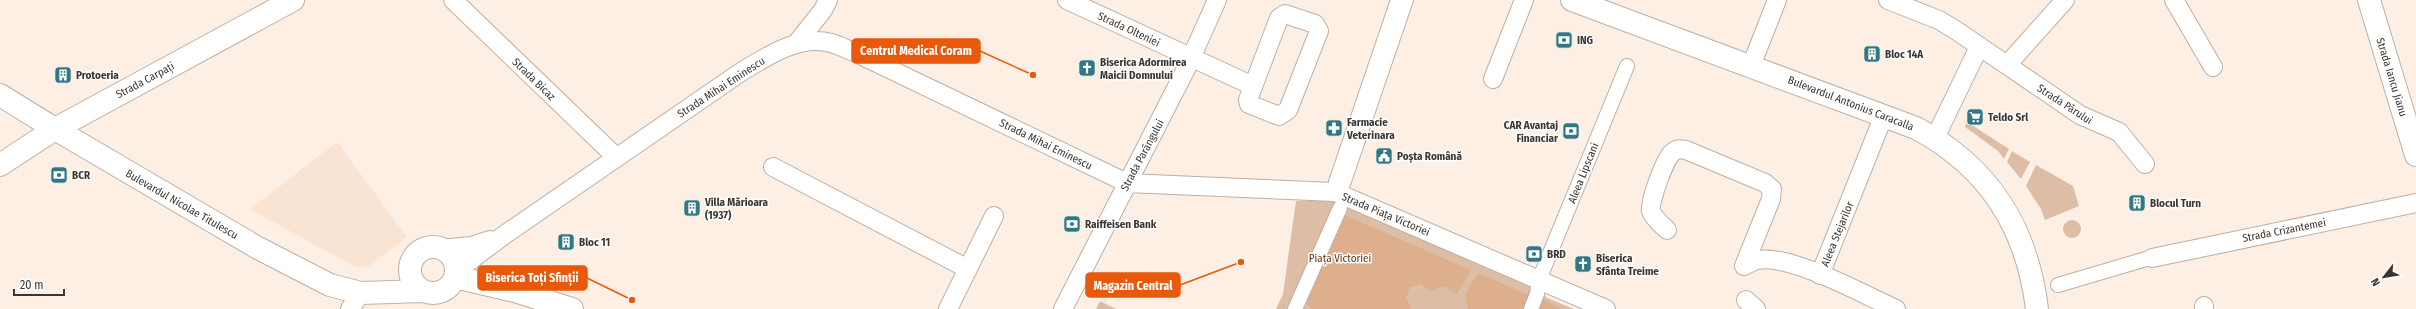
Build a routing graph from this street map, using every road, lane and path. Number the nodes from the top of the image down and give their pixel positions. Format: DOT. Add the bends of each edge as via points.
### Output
graph roads {
  1 [pos="293,0"];
  2 [pos="452,0"];
  3 [pos="828,0"];
  4 [pos="1067,0"];
  5 [pos="1217,0"];
  6 [pos="1398,0"];
  7 [pos="1406,0"];
  8 [pos="1524,0"];
  9 [pos="1572,0"];
  10 [pos="1777,0"];
  11 [pos="1888,0"];
  12 [pos="2065,0"];
  13 [pos="2174,0"];
  14 [pos="2369,0"];
  15 [pos="1103,8"];
  16 [pos="796,44"];
  17 [pos="1979,47"];
  18 [pos="1192,58"];
  19 [pos="2007,65"];
  20 [pos="1626,66"];
  21 [pos="1751,66"];
  22 [pos="2213,67"];
  23 [pos="1493,79"];
  24 [pos="1253,86"];
  25 [pos="0,96"];
  26 [pos="1884,115"];
  27 [pos="55,129"];
  28 [pos="1935,138"];
  29 [pos="2416,155"];
  30 [pos="616,157"];
  31 [pos="2145,164"];
  32 [pos="0,165"];
  33 [pos="773,167"];
  34 [pos="1127,183"];
  35 [pos="2416,204"];
  36 [pos="1340,208"];
  37 [pos="994,216"];
  38 [pos="1667,230"];
  39 [pos="508,232"];
  40 [pos="441,248"];
  41 [pos="2147,259"];
  42 [pos="410,265"];
  43 [pos="968,269"];
  44 [pos="455,274"];
  45 [pos="1820,276"];
  46 [pos="1539,280"];
  47 [pos="2058,285"];
  48 [pos="423,291"];
  49 [pos="361,298"];
  50 [pos="1299,307"];
  51 [pos="572,309"];
  52 [pos="948,309"];
  53 [pos="1063,309"];
  54 [pos="1531,309"];
  55 [pos="1606,309"];
  56 [pos="1896,309"];
  57 [pos="2037,309"];
  1 -- 27 [label="main road, Strada Carpați"];
  2 -- 30 [label="street, Strada Bicaz"];
  3 -- 16 [label="street"];
  4 -- 15 [label="street, Strada Olteniei"];
  5 -- 18 [label="street, Strada Parângului"];
  6 -- 7 [label="street" via="1336,182 1343,184"];
  8 -- 23 [label="street"];
  9 -- 21 [label="main road, Bulevardul Antonius Caracalla"];
  10 -- 21 [label="street"];
  11 -- 17 [label="street, Strada Părului" via="1939,20"];
  12 -- 19 [label="street"];
  13 -- 22 [label="street"];
  14 -- 29 [label="main road, Strada Iancu Jianu"];
  15 -- 18 [label="street, Strada Olteniei"];
  16 -- 30 [label="street, Strada Mihai Eminescu" via="741,72"];
  16 -- 34 [label="street, Strada Mihai Eminescu" via="830,42 854,52"];
  17 -- 19 [label="street, Strada Părului"];
  17 -- 28 [label="street"];
  18 -- 24 [label="street, Strada Olteniei"];
  18 -- 34 [label="street, Strada Parângului"];
  19 -- 31 [label="street, Strada Părului" via="2080,116 2119,132"];
  20 -- 46 [label="street, Aleea Lipscani"];
  21 -- 26 [label="main road, Bulevardul Antonius Caracalla"];
  24 -- 24 [label="street" via="1249,104 1279,116 1284,114 1288,110 1319,31 1318,27 1285,14 1281,15"];
  25 -- 27 [label="main road, Bulevardul Nicolae Titulescu"];
  26 -- 28 [label="main road, Bulevardul Antonius Caracalla"];
  26 -- 45 [label="street, Aleea Stejarilor"];
  27 -- 32 [label="main road, Strada Carpați"];
  27 -- 49 [label="main road, Bulevardul Nicolae Titulescu" via="258,248"];
  28 -- 57 [label="main road, Bulevardul Antonius Caracalla" via="1955,151 1971,166 2006,211 2028,265"];
  30 -- 39 [label="street, Strada Mihai Eminescu"];
  33 -- 43 [label="street"];
  34 -- 46 [label="street, Strada Piața Victoriei" via="1335,192"];
  34 -- 53 [label="street, Strada Parângului"];
  35 -- 41 [label="street, Strada Crizantemei"];
  36 -- 50 [label="street"];
  37 -- 43 [label="street"];
  38 -- 45 [label="street" via="1655,218 1651,210 1651,200 1670,154 1677,149 1686,150 1765,183 1772,189 1771,199 1744,266 1757,260 1769,260 1801,267"];
  39 -- 40 [label="street, Strada Mihai Eminescu" via="471,246"];
  39 -- 44 [label="street, Strada Mihai Eminescu"];
  40 -- 42 [label="main road" via="426,248 418,252"];
  40 -- 44 [label="main road" via="453,259"];
  41 -- 47 [label="street"];
  42 -- 48 [label="main road" via="412,281"];
  42 -- 49 [label="main road" via="387,284"];
  43 -- 52 [label="street"];
  44 -- 48 [label="main road" via="446,289 431,293"];
  44 -- 51 [label="main road"];
  45 -- 56 [label="street, Aleea Stejarilor"];
  46 -- 54 [label="street, Aleea Lipscani"];
  46 -- 55 [label="street, Strada Piața Victoriei"];
  48 -- 49 [label="main road, Bulevardul Nicolae Titulescu"];
}
